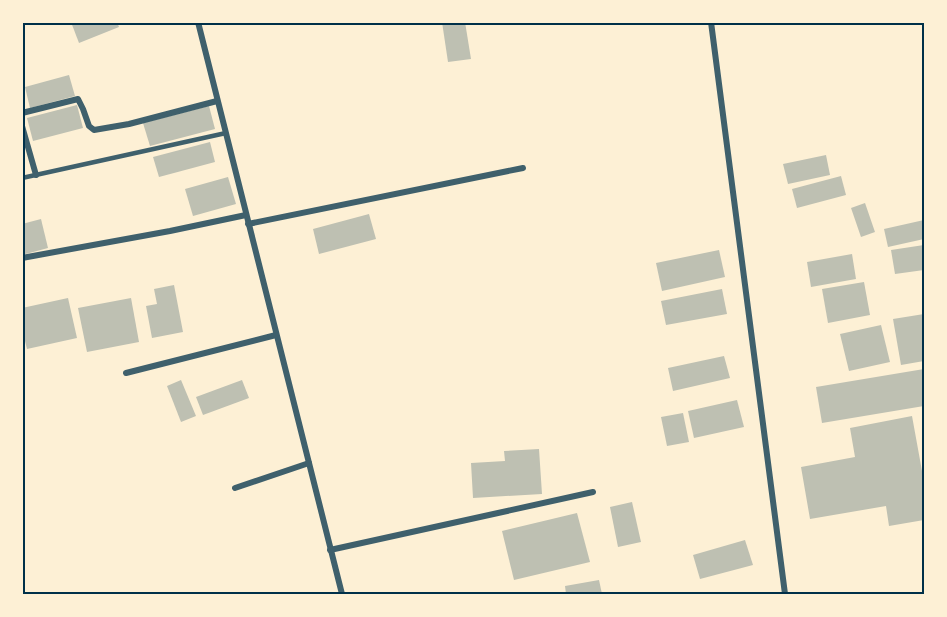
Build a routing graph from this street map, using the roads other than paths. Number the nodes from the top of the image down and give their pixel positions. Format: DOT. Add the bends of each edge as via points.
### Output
graph roads {
  1 [pos="198,22"];
  2 [pos="711,22"];
  3 [pos="217,101"];
  4 [pos="22,113"];
  5 [pos="22,126"];
  6 [pos="226,133"];
  7 [pos="523,168"];
  8 [pos="36,176"];
  9 [pos="22,178"];
  10 [pos="246,215"];
  11 [pos="248,224"];
  12 [pos="22,258"];
  13 [pos="276,335"];
  14 [pos="126,373"];
  15 [pos="309,463"];
  16 [pos="235,488"];
  17 [pos="592,492"];
  18 [pos="330,550"];
  19 [pos="342,594"];
  20 [pos="785,594"];
  1 -- 3 [label="street"];
  2 -- 20 [label="street"];
  3 -- 4 [label="street" via="94,130 78,99"];
  3 -- 6 [label="street"];
  5 -- 8 [label="street"];
  6 -- 8 [label="lane"];
  6 -- 10 [label="street"];
  7 -- 11 [label="street"];
  8 -- 9 [label="lane"];
  10 -- 11 [label="street"];
  10 -- 12 [label="street"];
  11 -- 13 [label="street"];
  13 -- 14 [label="street"];
  13 -- 15 [label="street"];
  15 -- 16 [label="street"];
  15 -- 18 [label="street"];
  17 -- 18 [label="street"];
  18 -- 19 [label="street"];
}
